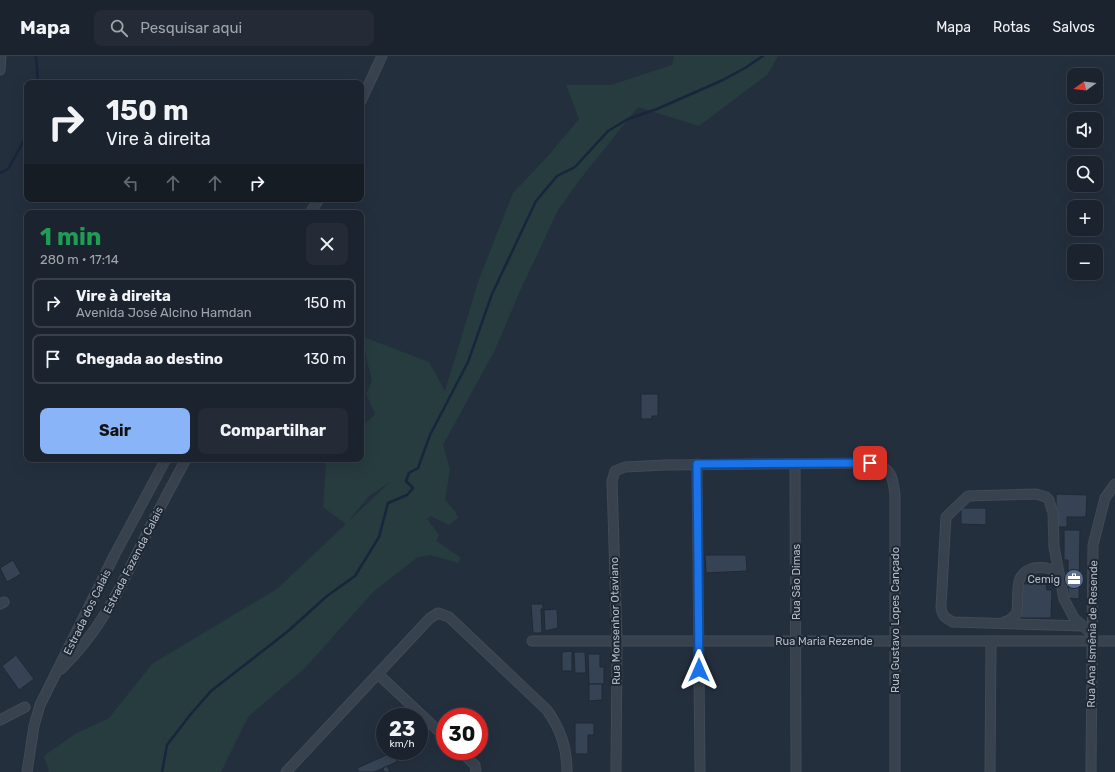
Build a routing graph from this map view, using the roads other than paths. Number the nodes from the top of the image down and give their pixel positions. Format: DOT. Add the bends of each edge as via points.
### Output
graph roads {
  1 [pos="1,56"];
  2 [pos="382,56"];
  3 [pos="0,70"];
  4 [pos="364,95"];
  5 [pos="164,462"];
  6 [pos="184,462"];
  7 [pos="697,464"];
  8 [pos="795,464"];
  9 [pos="1115,484"];
  10 [pos="1060,574"];
  11 [pos="1001,623"];
  12 [pos="1083,626"];
  13 [pos="1092,637"];
  14 [pos="532,641"];
  15 [pos="617,641"];
  16 [pos="699,641"];
  17 [pos="796,641"];
  18 [pos="895,641"];
  19 [pos="991,641"];
  20 [pos="1115,641"];
  21 [pos="56,673"];
  22 [pos="378,674"];
  23 [pos="25,707"];
  24 [pos="0,720"];
  25 [pos="436,729"];
  26 [pos="469,760"];
  27 [pos="289,771"];
  28 [pos="27,772"];
  29 [pos="476,772"];
  30 [pos="567,772"];
  31 [pos="616,772"];
  32 [pos="700,772"];
  33 [pos="796,772"];
  34 [pos="895,772"];
  35 [pos="990,772"];
  36 [pos="1091,772"];
  1 -- 3 [label="street"];
  2 -- 4 [label="street"];
  5 -- 21 [label="street, Estrada dos Calais"];
  6 -- 21 [label="street, Estrada Fazenda Calais" via="115,599 82,648"];
  7 -- 8 [label="street"];
  7 -- 15 [label="street, Rua Monsenhor Otaviano" via="625,467 615,471 612,481"];
  7 -- 16 [label="street"];
  8 -- 17 [label="street, Rua São Dimas"];
  8 -- 18 [label="street, Rua Gustavo Lopes Cançado" via="870,463 880,464 889,470 894,482 895,495"];
  9 -- 13 [label="street, Rua Ana Ismênia de Resende" via="1105,498 1093,545"];
  10 -- 11 [label="street" via="1047,567 1037,567 1026,572 1019,580 1017,613 1010,620"];
  10 -- 11 [label="street" via="1054,547 1053,513 1046,497 1036,494 968,496 946,517 942,614 953,622"];
  10 -- 12 [label="street" via="1064,599 1074,618"];
  11 -- 12 [label="street"];
  12 -- 13 [label="street"];
  13 -- 19 [label="street, Rua Maria Rezende"];
  13 -- 20 [label="street, Rua Maria Rezende"];
  13 -- 36 [label="street, Rua Ana Ismênia de Resende"];
  14 -- 15 [label="street, Rua Maria Rezende"];
  15 -- 16 [label="street, Rua Maria Rezende"];
  15 -- 31 [label="street, Rua Monsenhor Otaviano"];
  16 -- 17 [label="street, Rua Maria Rezende"];
  16 -- 32 [label="street"];
  17 -- 18 [label="street, Rua Maria Rezende"];
  17 -- 33 [label="street, Rua São Dimas"];
  18 -- 19 [label="street, Rua Maria Rezende"];
  18 -- 34 [label="street, Rua Gustavo Lopes Cançado"];
  19 -- 35 [label="street"];
  21 -- 28 [label="street, Estrada dos Calais" via="40,705"];
  22 -- 25 [label="street"];
  22 -- 27 [label="street"];
  22 -- 30 [label="street" via="430,618 438,613 449,617 547,710 563,739"];
  23 -- 24 [label="street"];
  26 -- 29 [label="street" via="475,766"];
}
